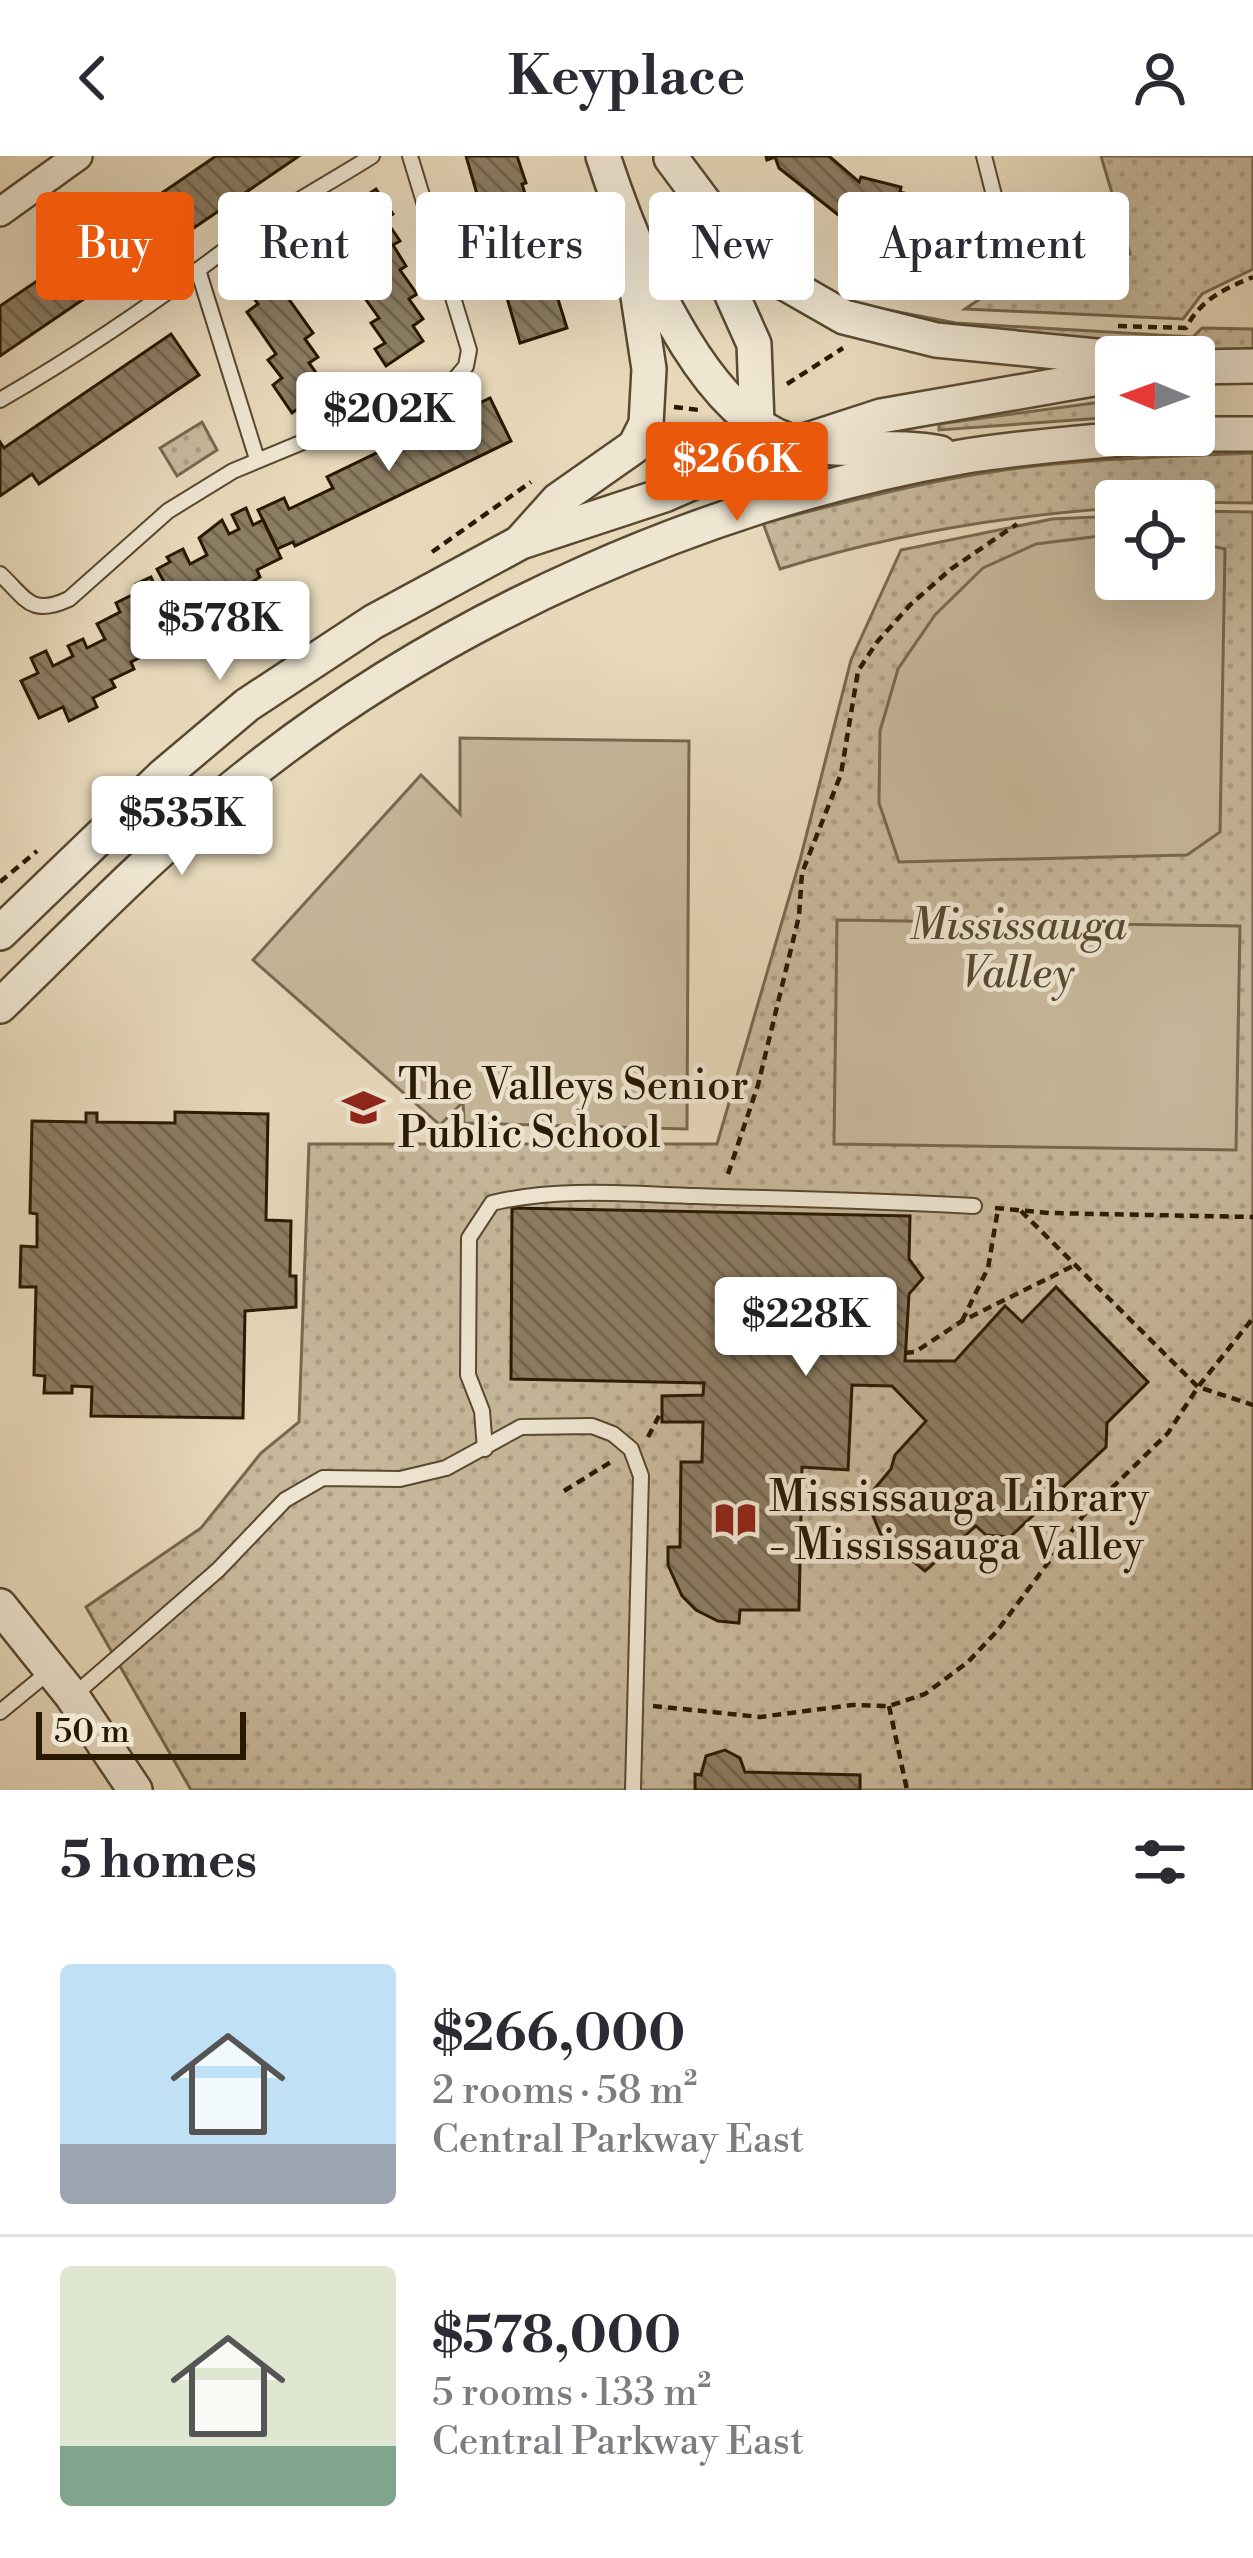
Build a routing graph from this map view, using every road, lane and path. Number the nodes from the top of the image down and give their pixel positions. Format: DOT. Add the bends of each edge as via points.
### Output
graph roads {
  1 [pos="78,156"];
  2 [pos="372,156"];
  3 [pos="410,156"];
  4 [pos="602,156"];
  5 [pos="984,156"];
  6 [pos="671,157"];
  7 [pos="993,192"];
  8 [pos="0,212"];
  9 [pos="626,227"];
  10 [pos="199,273"];
  11 [pos="1253,277"];
  12 [pos="1186,328"];
  13 [pos="845,346"];
  14 [pos="1095,356"];
  15 [pos="1253,366"];
  16 [pos="1215,367"];
  17 [pos="1095,379"];
  18 [pos="784,387"];
  19 [pos="0,400"];
  20 [pos="757,424"];
  21 [pos="1215,434"];
  22 [pos="1253,434"];
  23 [pos="1095,442"];
  24 [pos="799,444"];
  25 [pos="962,457"];
  26 [pos="257,459"];
  27 [pos="740,462"];
  28 [pos="1017,524"];
  29 [pos="676,537"];
  30 [pos="521,542"];
  31 [pos="0,574"];
  32 [pos="0,933"];
  33 [pos="0,1006"];
  34 [pos="720,1197"];
  35 [pos="974,1206"];
  36 [pos="998,1209"];
  37 [pos="1021,1211"];
  38 [pos="1253,1217"];
  39 [pos="1073,1266"];
  40 [pos="1253,1318"];
  41 [pos="962,1321"];
  42 [pos="905,1354"];
  43 [pos="1198,1387"];
  44 [pos="1253,1405"];
  45 [pos="485,1449"];
  46 [pos="0,1606"];
  47 [pos="62,1683"];
  48 [pos="635,1704"];
  49 [pos="889,1706"];
  50 [pos="0,1712"];
  51 [pos="135,1790"];
  52 [pos="633,1790"];
  53 [pos="908,1790"];
  1 -- 8 [label="street"];
  2 -- 10 [label="lane"];
  3 -- 26 [label="lane" via="465,331 466,366 455,379"];
  4 -- 9 [label="street"];
  5 -- 7 [label="lane"];
  6 -- 14 [label="street" via="736,245 844,317 936,340"];
  6 -- 20 [label="street" via="754,344"];
  9 -- 20 [label="street" via="709,380"];
  9 -- 30 [label="street" via="650,369 646,424 634,446 558,500"];
  10 -- 19 [label="lane"];
  10 -- 26 [label="lane"];
  11 -- 12 [label="path" via="1196,309"];
  13 -- 18 [label="path"];
  15 -- 16 [label="street"];
  17 -- 24 [label="street" via="881,416"];
  20 -- 24 [label="street"];
  20 -- 27 [label="street"];
  21 -- 22 [label="street"];
  23 -- 25 [label="street"];
  24 -- 25 [label="street"];
  24 -- 27 [label="street"];
  25 -- 29 [label="street" via="755,508"];
  26 -- 31 [label="lane" via="168,512 50,608 34,606"];
  27 -- 29 [label="street"];
  27 -- 30 [label="street"];
  28 -- 34 [label="path" via="910,605 858,671 841,774 802,873 800,916 758,1085"];
  29 -- 33 [label="street" via="542,594 294,740 176,836"];
  30 -- 32 [label="street" via="373,622 247,705"];
  34 -- 35 [label="lane"];
  34 -- 45 [label="lane" via="528,1194 492,1203 469,1238 468,1375"];
  35 -- 36 [label="path"];
  36 -- 37 [label="path"];
  36 -- 41 [label="path" via="988,1268"];
  37 -- 38 [label="path"];
  37 -- 39 [label="path"];
  39 -- 41 [label="path"];
  39 -- 43 [label="path"];
  40 -- 43 [label="path"];
  41 -- 42 [label="path"];
  43 -- 44 [label="path"];
  43 -- 49 [label="path" via="1168,1433 1083,1516 968,1662 925,1694"];
  45 -- 47 [label="lane" via="400,1479 335,1476 303,1488 218,1570"];
  45 -- 48 [label="lane" via="521,1426 592,1426 631,1449 641,1476"];
  46 -- 47 [label="street"];
  47 -- 50 [label="lane"];
  47 -- 51 [label="street"];
  48 -- 49 [label="path" via="760,1718"];
  48 -- 52 [label="lane"];
  49 -- 53 [label="path"];
}
